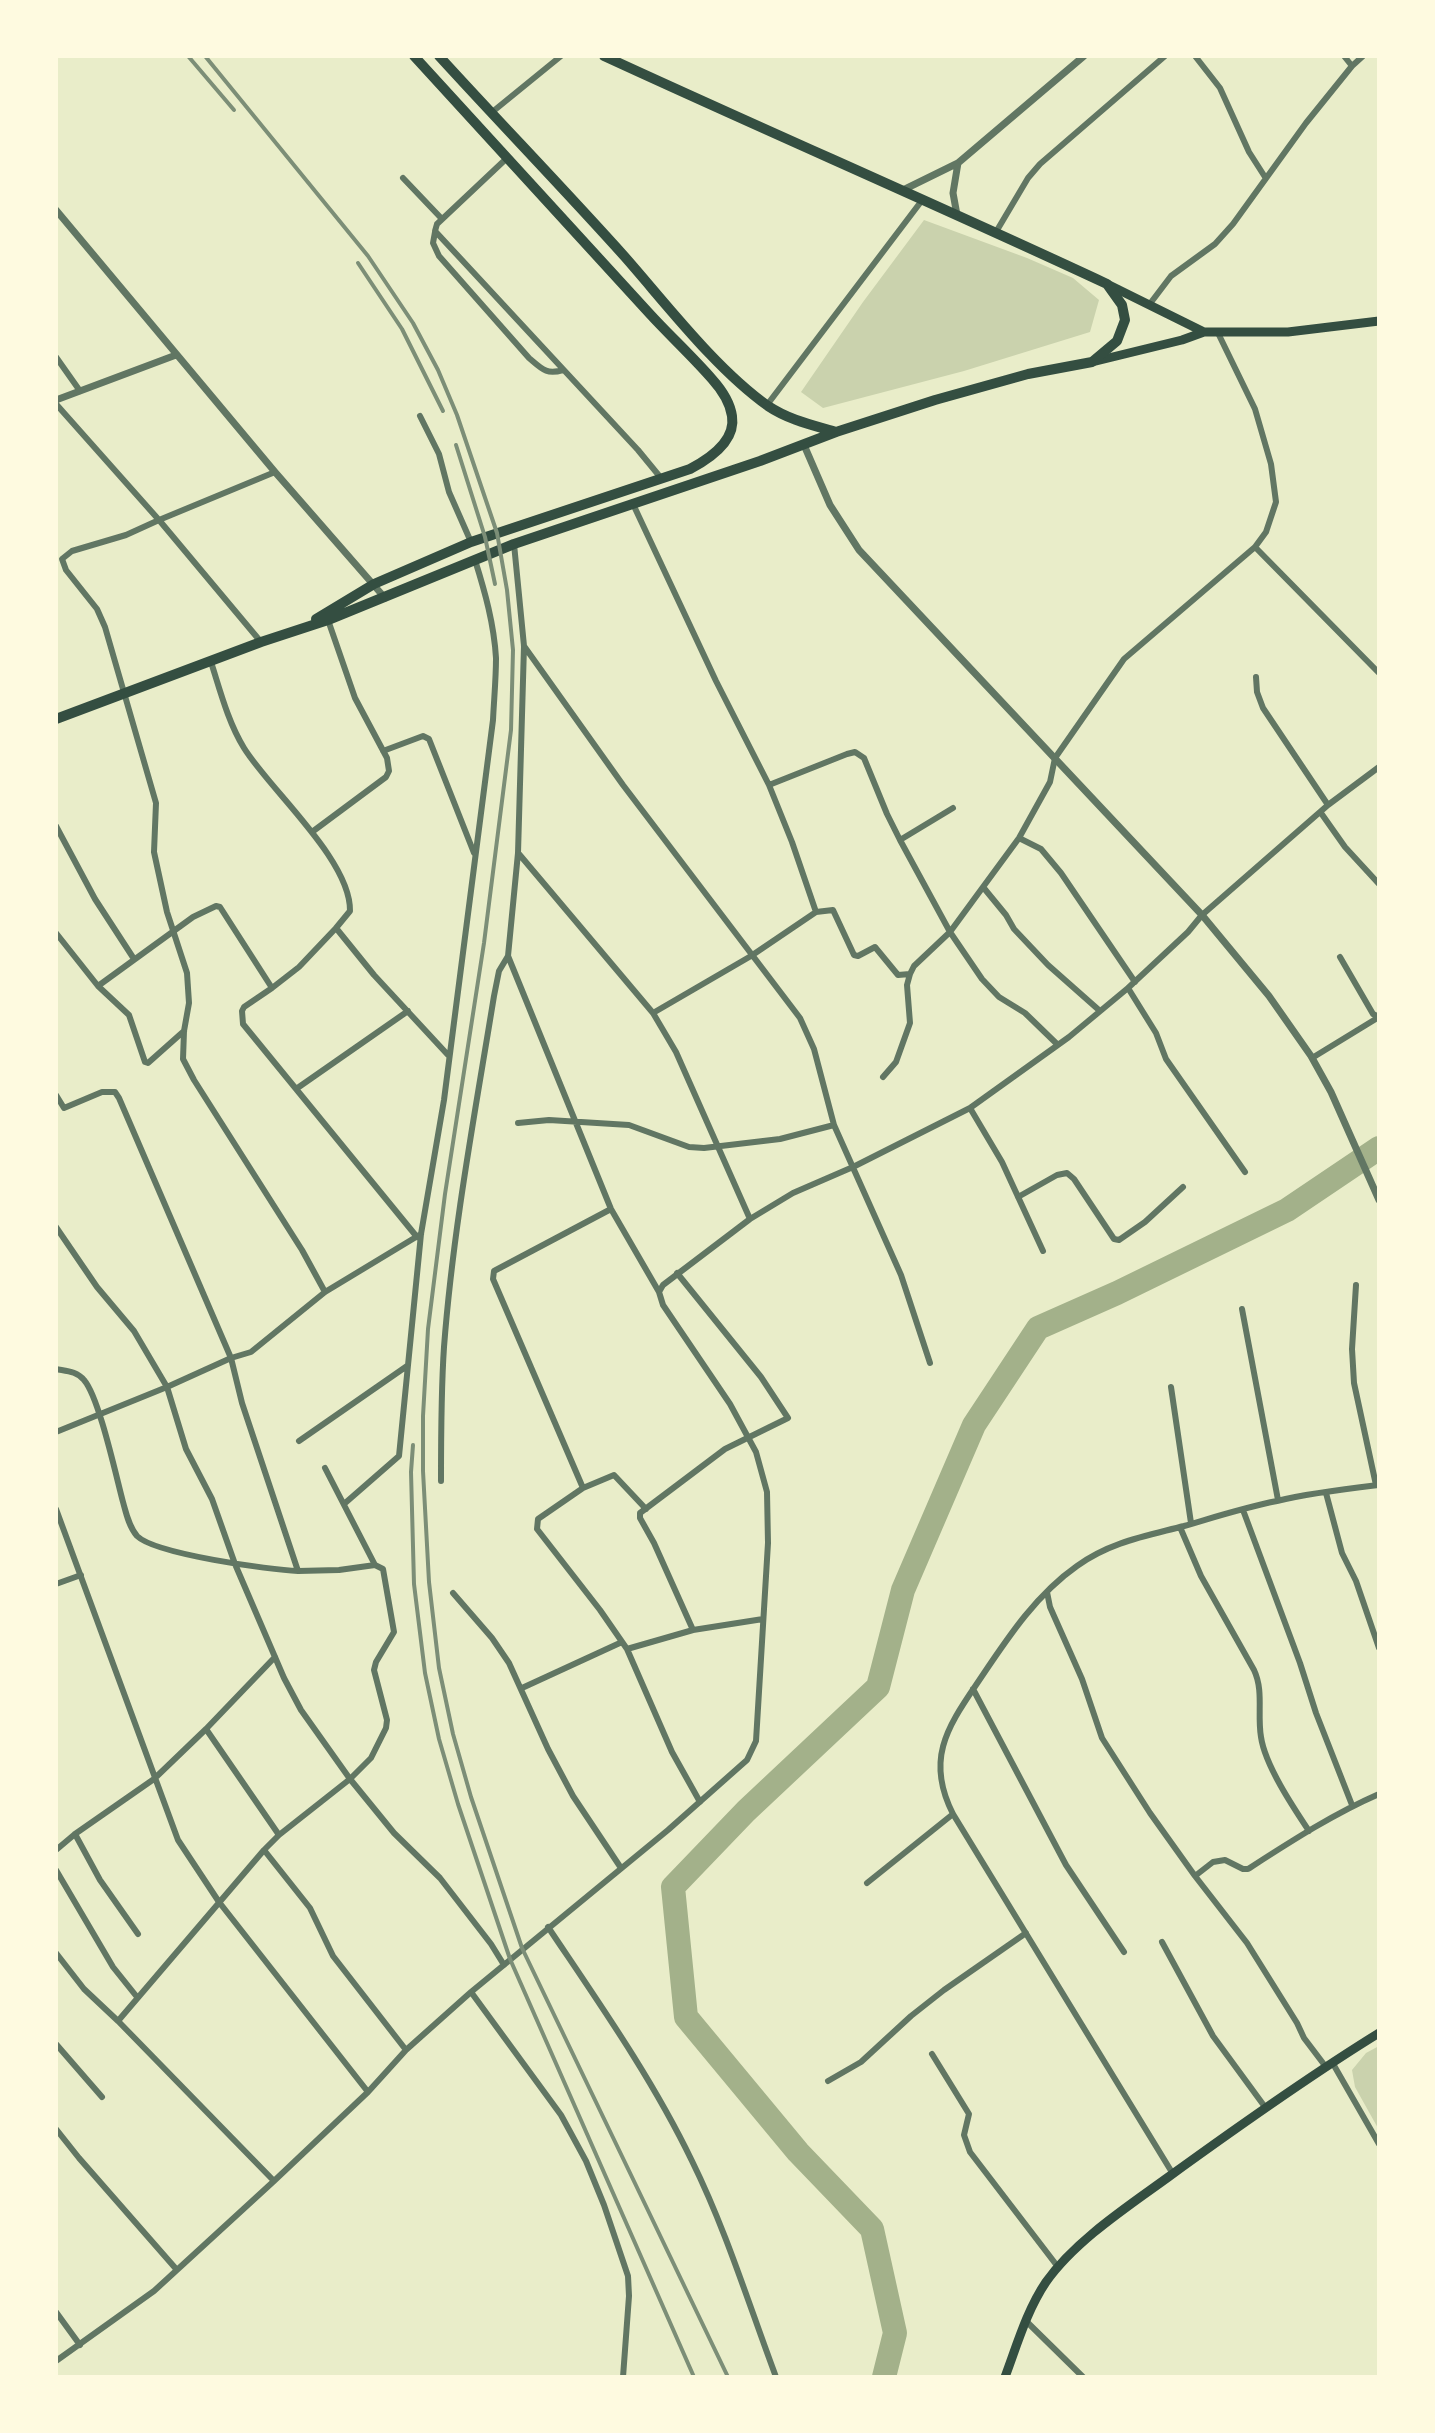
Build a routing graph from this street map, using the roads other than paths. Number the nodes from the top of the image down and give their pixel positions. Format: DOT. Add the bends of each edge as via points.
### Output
graph roads {
  1 [pos="414,56"];
  2 [pos="439,56"];
  3 [pos="561,56"];
  4 [pos="604,56"];
  5 [pos="1084,56"];
  6 [pos="1165,56"];
  7 [pos="1195,56"];
  8 [pos="1344,56"];
  9 [pos="1363,56"];
  10 [pos="1352,66"];
  11 [pos="491,113"];
  12 [pos="507,158"];
  13 [pos="958,163"];
  14 [pos="1265,177"];
  15 [pos="403,178"];
  16 [pos="903,190"];
  17 [pos="923,199"];
  18 [pos="56,210"];
  19 [pos="957,215"];
  20 [pos="442,219"];
  21 [pos="435,231"];
  22 [pos="996,232"];
  23 [pos="1107,284"];
  24 [pos="1149,305"];
  25 [pos="1379,321"];
  26 [pos="1204,332"];
  27 [pos="1218,333"];
  28 [pos="697,337"];
  29 [pos="684,349"];
  30 [pos="176,355"];
  31 [pos="56,357"];
  32 [pos="1092,362"];
  33 [pos="563,370"];
  34 [pos="80,391"];
  35 [pos="56,402"];
  36 [pos="767,405"];
  37 [pos="420,416"];
  38 [pos="836,432"];
  39 [pos="804,445"];
  40 [pos="275,472"];
  41 [pos="661,478"];
  42 [pos="633,504"];
  43 [pos="159,520"];
  44 [pos="471,542"];
  45 [pos="514,544"];
  46 [pos="1255,547"];
  47 [pos="475,560"];
  48 [pos="374,584"];
  49 [pos="385,598"];
  50 [pos="328,620"];
  51 [pos="301,628"];
  52 [pos="261,642"];
  53 [pos="524,646"];
  54 [pos="211,662"];
  55 [pos="1379,673"];
  56 [pos="1256,677"];
  57 [pos="123,694"];
  58 [pos="56,719"];
  59 [pos="383,751"];
  60 [pos="1055,758"];
  61 [pos="1379,767"];
  62 [pos="769,785"];
  63 [pos="1328,805"];
  64 [pos="953,808"];
  65 [pos="1321,813"];
  66 [pos="56,826"];
  67 [pos="312,832"];
  68 [pos="1019,838"];
  69 [pos="900,840"];
  70 [pos="518,853"];
  71 [pos="475,854"];
  72 [pos="1379,884"];
  73 [pos="983,887"];
  74 [pos="816,912"];
  75 [pos="1202,915"];
  76 [pos="336,928"];
  77 [pos="173,931"];
  78 [pos="950,932"];
  79 [pos="56,933"];
  80 [pos="508,956"];
  81 [pos="751,956"];
  82 [pos="1340,957"];
  83 [pos="134,959"];
  84 [pos="910,974"];
  85 [pos="1135,982"];
  86 [pos="98,986"];
  87 [pos="272,988"];
  88 [pos="1128,988"];
  89 [pos="408,1011"];
  90 [pos="1100,1011"];
  91 [pos="653,1013"];
  92 [pos="1379,1017"];
  93 [pos="184,1031"];
  94 [pos="1058,1045"];
  95 [pos="448,1055"];
  96 [pos="1312,1058"];
  97 [pos="883,1077"];
  98 [pos="296,1089"];
  99 [pos="56,1095"];
  100 [pos="59,1106"];
  101 [pos="970,1108"];
  102 [pos="575,1122"];
  103 [pos="518,1123"];
  104 [pos="834,1125"];
  105 [pos="719,1146"];
  106 [pos="853,1167"];
  107 [pos="1245,1172"];
  108 [pos="1183,1187"];
  109 [pos="1018,1197"];
  110 [pos="1379,1200"];
  111 [pos="611,1209"];
  112 [pos="750,1219"];
  113 [pos="56,1227"];
  114 [pos="419,1235"];
  115 [pos="1043,1251"];
  116 [pos="677,1273"];
  117 [pos="1356,1285"];
  118 [pos="325,1292"];
  119 [pos="659,1292"];
  120 [pos="1242,1309"];
  121 [pos="231,1358"];
  122 [pos="930,1363"];
  123 [pos="407,1366"];
  124 [pos="56,1369"];
  125 [pos="167,1387"];
  126 [pos="1171,1387"];
  127 [pos="98,1414"];
  128 [pos="56,1432"];
  129 [pos="748,1436"];
  130 [pos="299,1441"];
  131 [pos="325,1468"];
  132 [pos="441,1481"];
  133 [pos="1378,1485"];
  134 [pos="583,1488"];
  135 [pos="1326,1493"];
  136 [pos="1278,1500"];
  137 [pos="344,1504"];
  138 [pos="56,1509"];
  139 [pos="646,1509"];
  140 [pos="1243,1510"];
  141 [pos="1191,1523"];
  142 [pos="1180,1527"];
  143 [pos="235,1564"];
  144 [pos="375,1565"];
  145 [pos="298,1571"];
  146 [pos="81,1575"];
  147 [pos="56,1584"];
  148 [pos="1047,1592"];
  149 [pos="453,1593"];
  150 [pos="763,1619"];
  151 [pos="693,1630"];
  152 [pos="622,1642"];
  153 [pos="1379,1648"];
  154 [pos="627,1649"];
  155 [pos="275,1657"];
  156 [pos="522,1688"];
  157 [pos="973,1689"];
  158 [pos="206,1729"];
  159 [pos="154,1779"];
  160 [pos="350,1779"];
  161 [pos="1379,1794"];
  162 [pos="700,1802"];
  163 [pos="1352,1805"];
  164 [pos="953,1814"];
  165 [pos="1309,1831"];
  166 [pos="75,1834"];
  167 [pos="279,1835"];
  168 [pos="56,1850"];
  169 [pos="264,1850"];
  170 [pos="621,1868"];
  171 [pos="56,1870"];
  172 [pos="1195,1876"];
  173 [pos="867,1883"];
  174 [pos="219,1902"];
  175 [pos="548,1927"];
  176 [pos="1026,1933"];
  177 [pos="138,1934"];
  178 [pos="1162,1942"];
  179 [pos="1124,1952"];
  180 [pos="56,1953"];
  181 [pos="504,1965"];
  182 [pos="471,1992"];
  183 [pos="137,1997"];
  184 [pos="118,2021"];
  185 [pos="1379,2033"];
  186 [pos="56,2044"];
  187 [pos="406,2050"];
  188 [pos="932,2054"];
  189 [pos="1329,2065"];
  190 [pos="828,2081"];
  191 [pos="368,2092"];
  192 [pos="102,2097"];
  193 [pos="1265,2107"];
  194 [pos="56,2129"];
  195 [pos="1379,2144"];
  196 [pos="1173,2174"];
  197 [pos="274,2181"];
  198 [pos="1058,2267"];
  199 [pos="177,2270"];
  200 [pos="56,2312"];
  201 [pos="1026,2321"];
  202 [pos="80,2345"];
  203 [pos="56,2361"];
  204 [pos="623,2377"];
  205 [pos="776,2377"];
  206 [pos="1005,2377"];
  207 [pos="1083,2377"];
  1 -- 12 [label="highway"];
  2 -- 11 [label="highway"];
  3 -- 11 [label="street"];
  4 -- 16 [label="highway"];
  5 -- 13 [label="street"];
  6 -- 22 [label="street" via="1040,164"];
  7 -- 14 [label="street" via="1220,88"];
  8 -- 10 [label="street"];
  9 -- 10 [label="street"];
  10 -- 14 [label="street"];
  11 -- 28 [label="highway"];
  12 -- 20 [label="street"];
  12 -- 29 [label="highway"];
  13 -- 16 [label="street"];
  13 -- 19 [label="street" via="953,193"];
  14 -- 24 [label="street" via="1215,244 1171,276"];
  15 -- 20 [label="street"];
  16 -- 17 [label="highway"];
  17 -- 19 [label="highway"];
  17 -- 36 [label="street"];
  18 -- 30 [label="street"];
  19 -- 22 [label="highway"];
  20 -- 21 [label="street"];
  21 -- 33 [label="street"];
  21 -- 33 [label="street" via="439,256 529,358 543,370"];
  22 -- 23 [label="highway"];
  23 -- 24 [label="main road"];
  23 -- 32 [label="highway" via="1122,305 1125,320 1117,341"];
  24 -- 26 [label="main road"];
  25 -- 27 [label="main road" via="1288,332"];
  26 -- 27 [label="main road"];
  26 -- 32 [label="main road"];
  27 -- 46 [label="street" via="1255,409 1271,464 1276,502"];
  28 -- 29 [label="highway"];
  28 -- 36 [label="highway"];
  29 -- 41 [label="highway" via="728,402 733,424 720,448 702,462"];
  30 -- 34 [label="street"];
  30 -- 40 [label="street"];
  31 -- 34 [label="street"];
  32 -- 38 [label="highway" via="1028,374"];
  33 -- 41 [label="street"];
  34 -- 35 [label="street"];
  35 -- 43 [label="street"];
  36 -- 38 [label="highway" via="793,420"];
  37 -- 44 [label="street"];
  38 -- 39 [label="highway"];
  39 -- 42 [label="highway"];
  39 -- 60 [label="street" via="830,505 859,550"];
  40 -- 43 [label="street"];
  40 -- 48 [label="street"];
  41 -- 44 [label="highway"];
  42 -- 45 [label="highway"];
  42 -- 62 [label="street"];
  43 -- 52 [label="street"];
  43 -- 57 [label="street" via="62,559 97,609"];
  44 -- 48 [label="highway"];
  45 -- 47 [label="highway"];
  45 -- 53 [label="street"];
  46 -- 55 [label="street"];
  46 -- 60 [label="street" via="1124,659"];
  47 -- 49 [label="highway"];
  47 -- 71 [label="street" via="487,597 496,681"];
  48 -- 49 [label="street"];
  48 -- 51 [label="highway"];
  49 -- 50 [label="highway"];
  50 -- 51 [label="highway"];
  50 -- 59 [label="street" via="355,698"];
  51 -- 52 [label="highway"];
  52 -- 54 [label="highway"];
  53 -- 70 [label="street"];
  53 -- 81 [label="street"];
  54 -- 57 [label="highway"];
  54 -- 67 [label="street" via="244,748"];
  56 -- 63 [label="street" via="1263,708"];
  57 -- 58 [label="highway"];
  57 -- 77 [label="street" via="156,803 154,852"];
  59 -- 67 [label="street" via="387,776"];
  59 -- 71 [label="street" via="423,736 429,739"];
  60 -- 68 [label="street" via="1050,782"];
  60 -- 75 [label="street"];
  61 -- 63 [label="street"];
  62 -- 69 [label="street" via="847,754 860,754"];
  62 -- 74 [label="street"];
  63 -- 65 [label="street"];
  64 -- 69 [label="street"];
  65 -- 72 [label="street"];
  65 -- 75 [label="street"];
  66 -- 83 [label="street"];
  67 -- 76 [label="street" via="350,900 348,915"];
  68 -- 73 [label="street"];
  68 -- 85 [label="street" via="1041,849 1061,873"];
  69 -- 78 [label="street"];
  70 -- 80 [label="street"];
  70 -- 91 [label="street"];
  71 -- 95 [label="street"];
  73 -- 78 [label="street"];
  73 -- 90 [label="street" via="1014,929"];
  74 -- 81 [label="street"];
  74 -- 84 [label="street" via="833,910 854,955 875,947 898,975"];
  75 -- 85 [label="street"];
  75 -- 96 [label="street"];
  76 -- 87 [label="street"];
  76 -- 89 [label="street"];
  77 -- 83 [label="street"];
  77 -- 87 [label="street" via="220,907"];
  77 -- 93 [label="street" via="189,990"];
  78 -- 84 [label="street"];
  78 -- 94 [label="street" via="999,997"];
  79 -- 86 [label="street"];
  80 -- 102 [label="street"];
  80 -- 132 [label="street" via="494,996 455,1245 441,1407"];
  81 -- 91 [label="street"];
  81 -- 104 [label="street" via="807,1032"];
  82 -- 92 [label="street"];
  83 -- 86 [label="street"];
  84 -- 97 [label="street" via="910,1023 896,1062"];
  85 -- 88 [label="street"];
  86 -- 93 [label="street" via="129,1015 145,1062"];
  87 -- 98 [label="street" via="244,1007 243,1024"];
  88 -- 90 [label="street"];
  88 -- 107 [label="street" via="1166,1059"];
  89 -- 95 [label="street"];
  89 -- 98 [label="street"];
  90 -- 94 [label="street"];
  91 -- 105 [label="street"];
  92 -- 96 [label="street"];
  93 -- 118 [label="street" via="183,1059 194,1080"];
  94 -- 101 [label="street"];
  95 -- 114 [label="street"];
  96 -- 110 [label="street"];
  98 -- 114 [label="street"];
  99 -- 100 [label="street"];
  100 -- 121 [label="street" via="115,1092"];
  101 -- 106 [label="street"];
  101 -- 109 [label="street"];
  102 -- 103 [label="street"];
  102 -- 105 [label="street" via="629,1125 689,1147"];
  102 -- 111 [label="street"];
  104 -- 105 [label="street" via="780,1139"];
  104 -- 106 [label="street"];
  105 -- 112 [label="street"];
  106 -- 112 [label="street"];
  106 -- 122 [label="street" via="901,1275"];
  108 -- 109 [label="street" via="1119,1240 1067,1173"];
  109 -- 115 [label="street"];
  111 -- 119 [label="street"];
  111 -- 134 [label="street" via="493,1272"];
  112 -- 116 [label="street"];
  113 -- 125 [label="street" via="134,1331"];
  114 -- 118 [label="street"];
  114 -- 123 [label="street"];
  116 -- 119 [label="street"];
  116 -- 129 [label="street" via="788,1418"];
  117 -- 133 [label="street" via="1354,1383"];
  118 -- 121 [label="street" via="260,1347"];
  119 -- 129 [label="street"];
  120 -- 136 [label="street"];
  121 -- 125 [label="street"];
  121 -- 145 [label="street"];
  123 -- 130 [label="street"];
  123 -- 137 [label="street" via="399,1457"];
  124 -- 127 [label="street" via="83,1378"];
  125 -- 127 [label="street"];
  125 -- 143 [label="street" via="186,1449 212,1499"];
  126 -- 141 [label="street"];
  127 -- 128 [label="street"];
  127 -- 143 [label="street" via="137,1535 159,1547"];
  129 -- 139 [label="street"];
  129 -- 150 [label="street" via="767,1492"];
  131 -- 137 [label="street"];
  133 -- 135 [label="street"];
  134 -- 139 [label="street" via="614,1475"];
  134 -- 152 [label="street" via="538,1519 537,1529"];
  135 -- 136 [label="street"];
  135 -- 153 [label="street" via="1342,1553"];
  136 -- 140 [label="street"];
  137 -- 144 [label="street"];
  138 -- 146 [label="street"];
  139 -- 151 [label="street" via="640,1518"];
  140 -- 141 [label="street"];
  140 -- 163 [label="street"];
  141 -- 142 [label="street"];
  142 -- 148 [label="street" via="1117,1543 1076,1566"];
  142 -- 165 [label="street" via="1259,1681 1261,1741"];
  143 -- 145 [label="street"];
  143 -- 155 [label="street"];
  144 -- 145 [label="street"];
  144 -- 160 [label="street" via="384,1572 394,1626 374,1670 387,1724 371,1758"];
  146 -- 147 [label="street"];
  146 -- 159 [label="street"];
  148 -- 157 [label="street"];
  148 -- 172 [label="street" via="1102,1738"];
  149 -- 156 [label="street" via="492,1638"];
  150 -- 151 [label="street"];
  150 -- 162 [label="street" via="756,1741 747,1760"];
  151 -- 154 [label="street"];
  152 -- 154 [label="street"];
  152 -- 156 [label="street"];
  154 -- 162 [label="street"];
  155 -- 158 [label="street"];
  155 -- 160 [label="street" via="301,1710"];
  156 -- 170 [label="street" via="573,1796"];
  157 -- 164 [label="street" via="946,1732 940,1755"];
  157 -- 179 [label="street" via="1066,1865"];
  158 -- 159 [label="street"];
  158 -- 167 [label="street"];
  159 -- 166 [label="street"];
  159 -- 174 [label="street" via="178,1840"];
  160 -- 167 [label="street"];
  160 -- 181 [label="street" via="440,1878"];
  161 -- 163 [label="street"];
  162 -- 170 [label="street"];
  163 -- 165 [label="street"];
  164 -- 173 [label="street"];
  164 -- 176 [label="street"];
  165 -- 172 [label="street" via="1248,1869 1225,1860"];
  166 -- 168 [label="street"];
  166 -- 177 [label="street"];
  167 -- 169 [label="street"];
  169 -- 174 [label="street"];
  169 -- 187 [label="street" via="310,1908 333,1956"];
  170 -- 175 [label="street"];
  171 -- 183 [label="street" via="113,1967"];
  172 -- 189 [label="street" via="1247,1943 1304,2038"];
  174 -- 183 [label="street"];
  174 -- 191 [label="street"];
  175 -- 181 [label="street"];
  175 -- 205 [label="street" via="615,2024 692,2161"];
  176 -- 190 [label="street" via="922,2007 861,2062"];
  176 -- 196 [label="street"];
  178 -- 193 [label="street" via="1213,2036"];
  180 -- 184 [label="street"];
  181 -- 182 [label="street"];
  182 -- 187 [label="street"];
  182 -- 204 [label="street" via="561,2115 604,2205 628,2276"];
  183 -- 184 [label="street"];
  184 -- 197 [label="street"];
  185 -- 189 [label="main road"];
  186 -- 192 [label="street"];
  187 -- 191 [label="street"];
  188 -- 198 [label="street" via="969,2114 964,2135 970,2152"];
  189 -- 193 [label="main road"];
  189 -- 195 [label="street"];
  191 -- 197 [label="street"];
  193 -- 196 [label="main road"];
  194 -- 199 [label="street"];
  196 -- 198 [label="main road"];
  197 -- 199 [label="street"];
  198 -- 201 [label="main road"];
  199 -- 202 [label="street"];
  200 -- 202 [label="street"];
  201 -- 206 [label="main road"];
  201 -- 207 [label="street"];
  202 -- 203 [label="street"];
}
